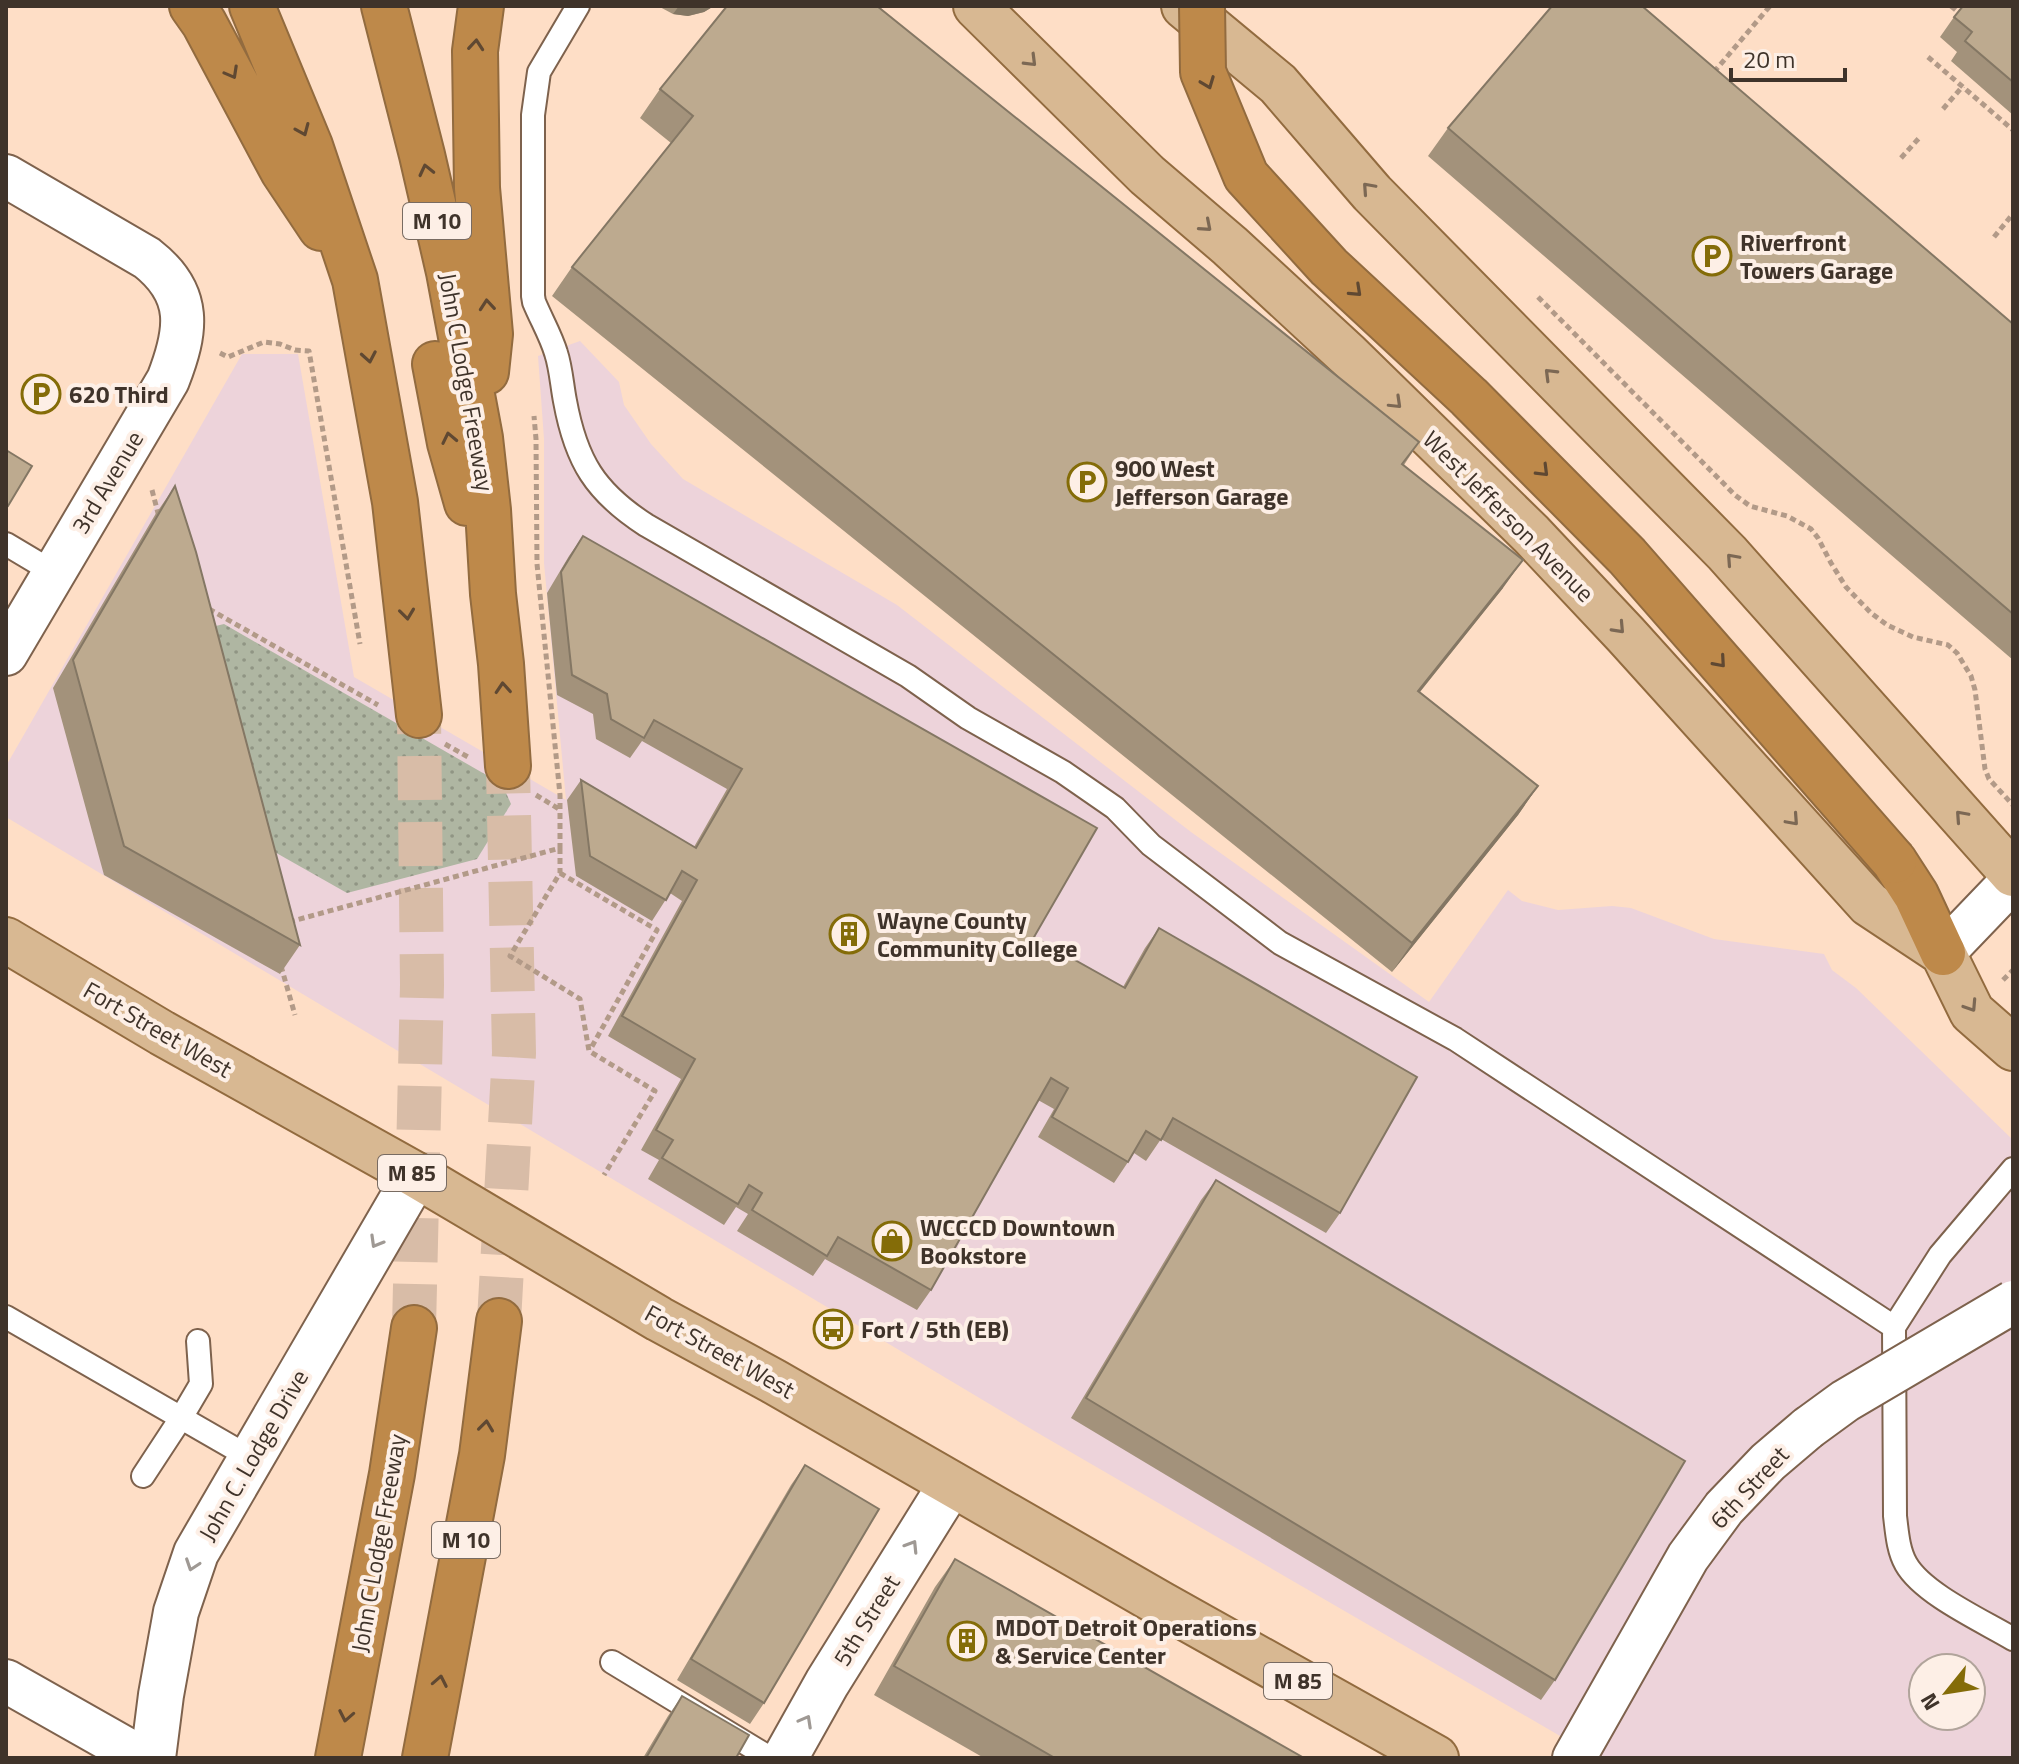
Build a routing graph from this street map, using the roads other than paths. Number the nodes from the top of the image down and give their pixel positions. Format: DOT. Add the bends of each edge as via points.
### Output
graph roads {
  1 [pos="192,6"];
  2 [pos="252,6"];
  3 [pos="352,6"];
  4 [pos="384,6"];
  5 [pos="481,6"];
  6 [pos="578,6"];
  7 [pos="976,6"];
  8 [pos="1184,6"];
  9 [pos="1202,6"];
  10 [pos="6,176"];
  11 [pos="355,280"];
  12 [pos="480,438"];
  13 [pos="6,544"];
  14 [pos="53,572"];
  15 [pos="493,594"];
  16 [pos="6,654"];
  17 [pos="413,721"];
  18 [pos="506,774"];
  19 [pos="2013,877"];
  20 [pos="6,940"];
  21 [pos="1943,953"];
  22 [pos="2011,1045"];
  23 [pos="2013,1169"];
  24 [pos="416,1175"];
  25 [pos="2013,1302"];
  26 [pos="6,1317"];
  27 [pos="499,1321"];
  28 [pos="1894,1327"];
  29 [pos="414,1328"];
  30 [pos="198,1341"];
  31 [pos="181,1418"];
  32 [pos="251,1458"];
  33 [pos="143,1476"];
  34 [pos="951,1484"];
  35 [pos="2013,1639"];
  36 [pos="612,1662"];
  37 [pos="6,1681"];
  38 [pos="142,1758"];
  39 [pos="153,1758"];
  40 [pos="338,1758"];
  41 [pos="425,1758"];
  42 [pos="770,1758"];
  43 [pos="785,1758"];
  44 [pos="1436,1758"];
  45 [pos="1574,1758"];
  1 -- 11 [label="highway, one-way" via="283,171"];
  2 -- 11 [label="highway, one-way" via="310,146"];
  15 -- 3 [label="highway, one-way" via="450,443 423,293"];
  12 -- 4 [label="highway, John C Lodge Freeway / M 10, one-way" via="449,272"];
  12 -- 5 [label="highway, one-way" via="490,334 477,188 475,51"];
  6 -- 28 [label="lane" via="539,72 533,115 533,296 556,353 577,447 611,500 1063,772 1280,943 1455,1039"];
  7 -- 21 [label="main road, West Jefferson Avenue, one-way" via="1147,175 1337,345 1531,534 1869,904"];
  19 -- 8 [label="main road, one-way" via="1727,553 1372,193 1278,84"];
  9 -- 21 [label="highway, one-way, bridge" via="1203,72 1246,176 1329,267 1469,397 1627,556 1894,861"];
  10 -- 14 [label="street, 3rd Avenue" via="147,258 173,286 183,315 183,334 168,380"];
  11 -- 17 [label="highway, one-way" via="395,502"];
  12 -- 15 [label="highway, John C Lodge Freeway / M 10"];
  13 -- 14 [label="lane"];
  14 -- 16 [label="street, 3rd Avenue"];
  18 -- 15 [label="highway, John C Lodge Freeway / M 10, one-way"];
  19 -- 21 [label="street"];
  20 -- 24 [label="main road, Fort Street West / M 85"];
  21 -- 22 [label="main road, one-way" via="1972,1012"];
  23 -- 28 [label="lane" via="1940,1255"];
  24 -- 32 [label="street, John C. Lodge Drive, one-way"];
  24 -- 34 [label="main road, Fort Street West / M 85"];
  25 -- 45 [label="street, 6th Street, bridge" via="1845,1401 1768,1462 1724,1508 1688,1557"];
  26 -- 31 [label="lane"];
  41 -- 27 [label="highway, M 10, one-way" via="482,1455"];
  28 -- 35 [label="lane" via="1895,1516 1905,1563 1919,1581"];
  29 -- 40 [label="highway, John C Lodge Freeway, one-way"];
  30 -- 31 [label="lane" via="201,1384"];
  31 -- 32 [label="lane"];
  31 -- 33 [label="lane"];
  32 -- 39 [label="street, John C. Lodge Drive, one-way" via="196,1553 176,1612"];
  43 -- 34 [label="street, 5th Street, one-way"];
  34 -- 44 [label="main road, Fort Street West / M 85"];
  36 -- 42 [label="lane"];
  37 -- 38 [label="street"];
}
